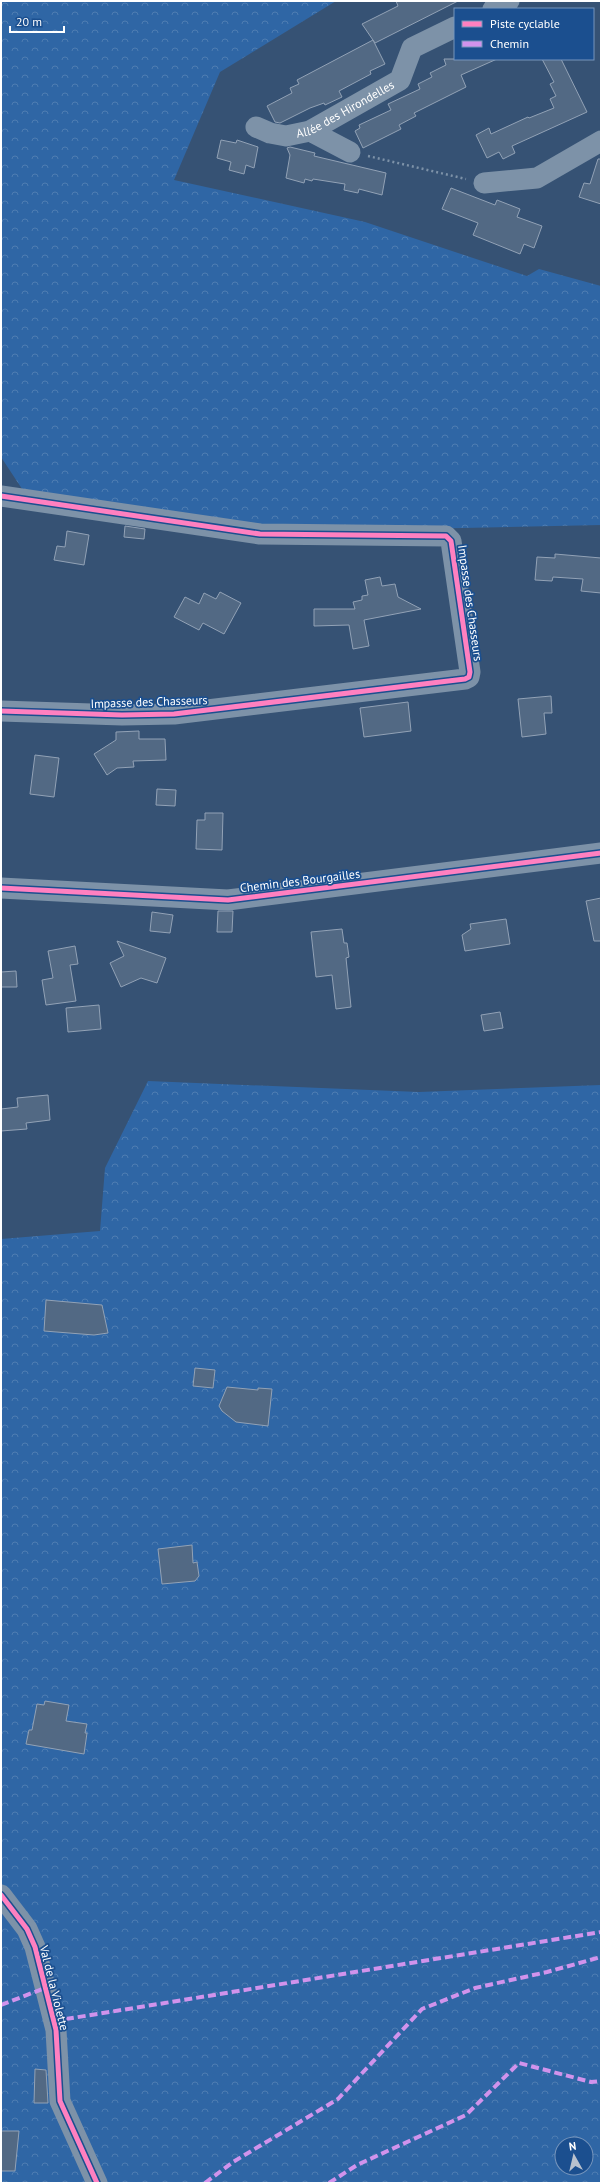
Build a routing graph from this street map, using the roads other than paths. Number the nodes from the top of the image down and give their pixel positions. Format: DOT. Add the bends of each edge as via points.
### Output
graph roads {
  1 [pos="509,1"];
  2 [pos="495,8"];
  3 [pos="454,28"];
  4 [pos="256,127"];
  5 [pos="310,131"];
  6 [pos="601,141"];
  7 [pos="350,152"];
  8 [pos="484,183"];
  9 [pos="1,496"];
  10 [pos="1,711"];
  11 [pos="601,853"];
  12 [pos="1,888"];
  13 [pos="1,1895"];
  14 [pos="97,2183"];
  1 -- 2 [label="street"];
  3 -- 5 [label="street, Allée des Hirondelles" via="412,48 400,80"];
  4 -- 5 [label="street, Allée des Hirondelles" via="286,136"];
  5 -- 7 [label="street"];
  6 -- 8 [label="street" via="537,178"];
  9 -- 10 [label="street, Impasse des Chasseurs" via="260,534 446,536 451,541 470,672 465,680 174,714"];
  11 -- 12 [label="street, Chemin des Bourgailles" via="228,900"];
  13 -- 14 [label="street, Val de la Violette" via="27,1929 35,1947 56,2030 60,2101"];
}
